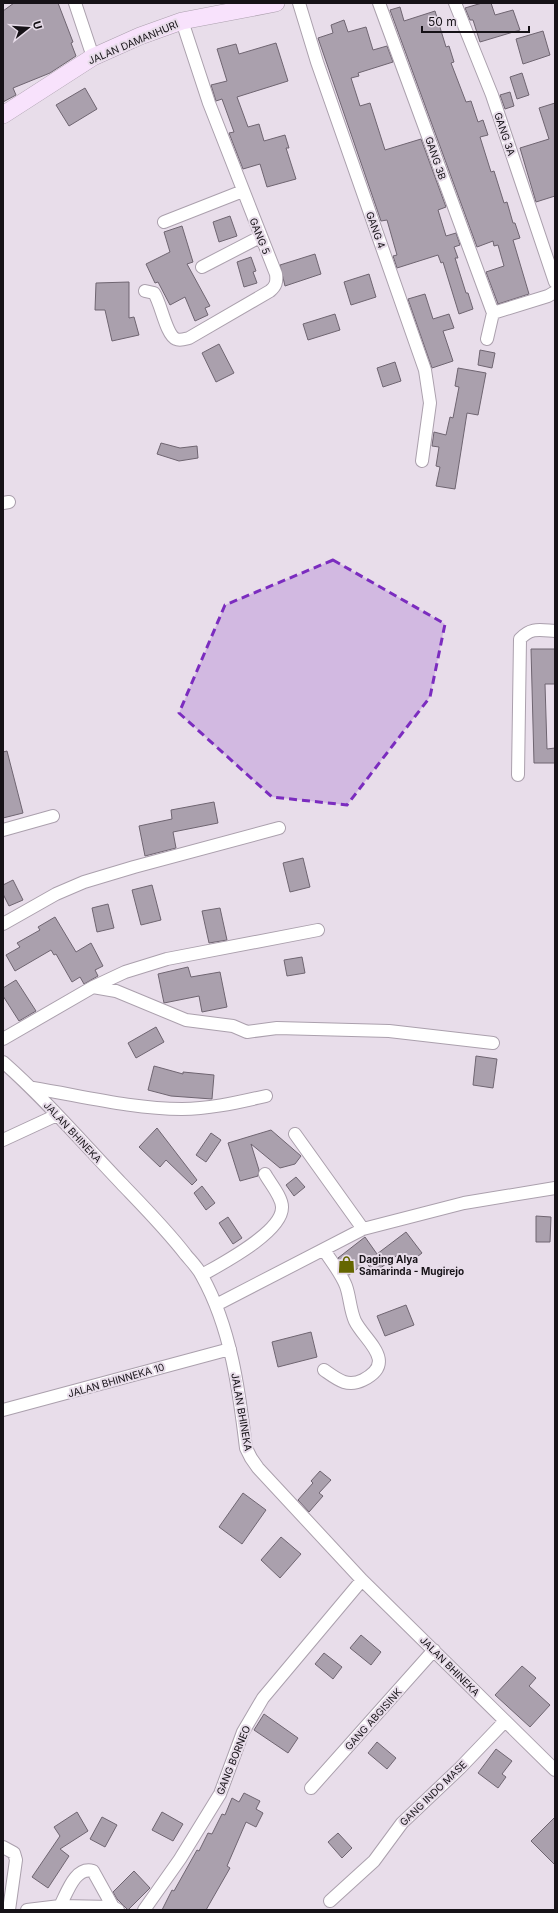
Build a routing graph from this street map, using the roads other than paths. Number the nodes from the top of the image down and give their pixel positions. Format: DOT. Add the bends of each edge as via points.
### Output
graph roads {
  1 [pos="75,3"];
  2 [pos="276,3"];
  3 [pos="299,3"];
  4 [pos="379,3"];
  5 [pos="455,3"];
  6 [pos="182,21"];
  7 [pos="93,58"];
  8 [pos="3,115"];
  9 [pos="243,191"];
  10 [pos="164,222"];
  11 [pos="260,237"];
  12 [pos="202,267"];
  13 [pos="555,282"];
  14 [pos="145,292"];
  15 [pos="555,292"];
  16 [pos="493,313"];
  17 [pos="487,339"];
  18 [pos="422,461"];
  19 [pos="555,631"];
  20 [pos="518,775"];
  21 [pos="54,816"];
  22 [pos="279,828"];
  23 [pos="3,830"];
  24 [pos="3,924"];
  25 [pos="318,930"];
  26 [pos="93,987"];
  27 [pos="3,1039"];
  28 [pos="493,1042"];
  29 [pos="3,1062"];
  30 [pos="33,1088"];
  31 [pos="266,1096"];
  32 [pos="57,1115"];
  33 [pos="295,1134"];
  34 [pos="3,1140"];
  35 [pos="265,1174"];
  36 [pos="555,1188"];
  37 [pos="363,1229"];
  38 [pos="324,1250"];
  39 [pos="202,1275"];
  40 [pos="216,1306"];
  41 [pos="230,1349"];
  42 [pos="324,1370"];
  43 [pos="3,1410"];
  44 [pos="362,1580"];
  45 [pos="434,1650"];
  46 [pos="505,1721"];
  47 [pos="555,1770"];
  48 [pos="311,1788"];
  49 [pos="3,1847"];
  50 [pos="330,1901"];
  51 [pos="60,1906"];
  52 [pos="115,1909"];
  53 [pos="8,1910"];
  54 [pos="27,1910"];
  55 [pos="144,1910"];
  1 -- 7 [label="street"];
  2 -- 6 [label="street, JALAN DAMANHURI"];
  3 -- 18 [label="street, GANG 4" via="425,370 430,403"];
  4 -- 16 [label="street, GANG 3B"];
  5 -- 13 [label="street, GANG 3A" via="492,95"];
  6 -- 7 [label="street, JALAN DAMANHURI" via="140,36"];
  6 -- 9 [label="street, GANG 5" via="209,103"];
  7 -- 8 [label="street, JALAN DAMANHURI"];
  9 -- 10 [label="street"];
  9 -- 11 [label="street, GANG 5"];
  11 -- 12 [label="street"];
  11 -- 14 [label="street, GANG 5" via="276,274 275,286 189,338 175,339 170,333 159,300 154,293"];
  15 -- 16 [label="street"];
  16 -- 17 [label="street"];
  19 -- 20 [label="street" via="526,632 520,639"];
  21 -- 23 [label="street"];
  22 -- 24 [label="street" via="84,882 56,894"];
  25 -- 26 [label="street" via="168,959 125,972"];
  26 -- 27 [label="street"];
  26 -- 28 [label="street" via="116,991 186,1020 233,1026 247,1032 276,1028 374,1030"];
  29 -- 30 [label="street, JALAN BHINEKA"];
  30 -- 31 [label="street" via="145,1107 182,1109 226,1105"];
  30 -- 32 [label="street, JALAN BHINEKA"];
  32 -- 34 [label="street"];
  32 -- 39 [label="street, JALAN BHINEKA" via="173,1239"];
  33 -- 37 [label="street"];
  35 -- 39 [label="street" via="280,1200 282,1208 279,1218 245,1250"];
  36 -- 37 [label="street" via="464,1203"];
  37 -- 38 [label="street"];
  38 -- 40 [label="street"];
  38 -- 42 [label="street" via="346,1286 356,1323 376,1347 378,1361 371,1376 355,1384 342,1382"];
  39 -- 40 [label="street, JALAN BHINEKA"];
  40 -- 41 [label="street, JALAN BHINEKA"];
  41 -- 43 [label="street, JALAN BHINNEKA 10"];
  41 -- 44 [label="street, JALAN BHINEKA" via="246,1448 251,1458"];
  44 -- 45 [label="street, JALAN BHINEKA"];
  44 -- 55 [label="street, GANG BORNEO" via="263,1698 243,1732 220,1794 180,1859"];
  45 -- 46 [label="street, JALAN BHINEKA"];
  45 -- 48 [label="street, GANG ABGISINK"];
  46 -- 47 [label="street, JALAN BHINEKA"];
  46 -- 50 [label="street, GANG INDO MASE" via="402,1823 374,1861"];
  49 -- 53 [label="street" via="11,1850 16,1860"];
  51 -- 52 [label="street"];
  51 -- 52 [label="street" via="75,1877 88,1870 97,1876"];
  51 -- 54 [label="street"];
}
